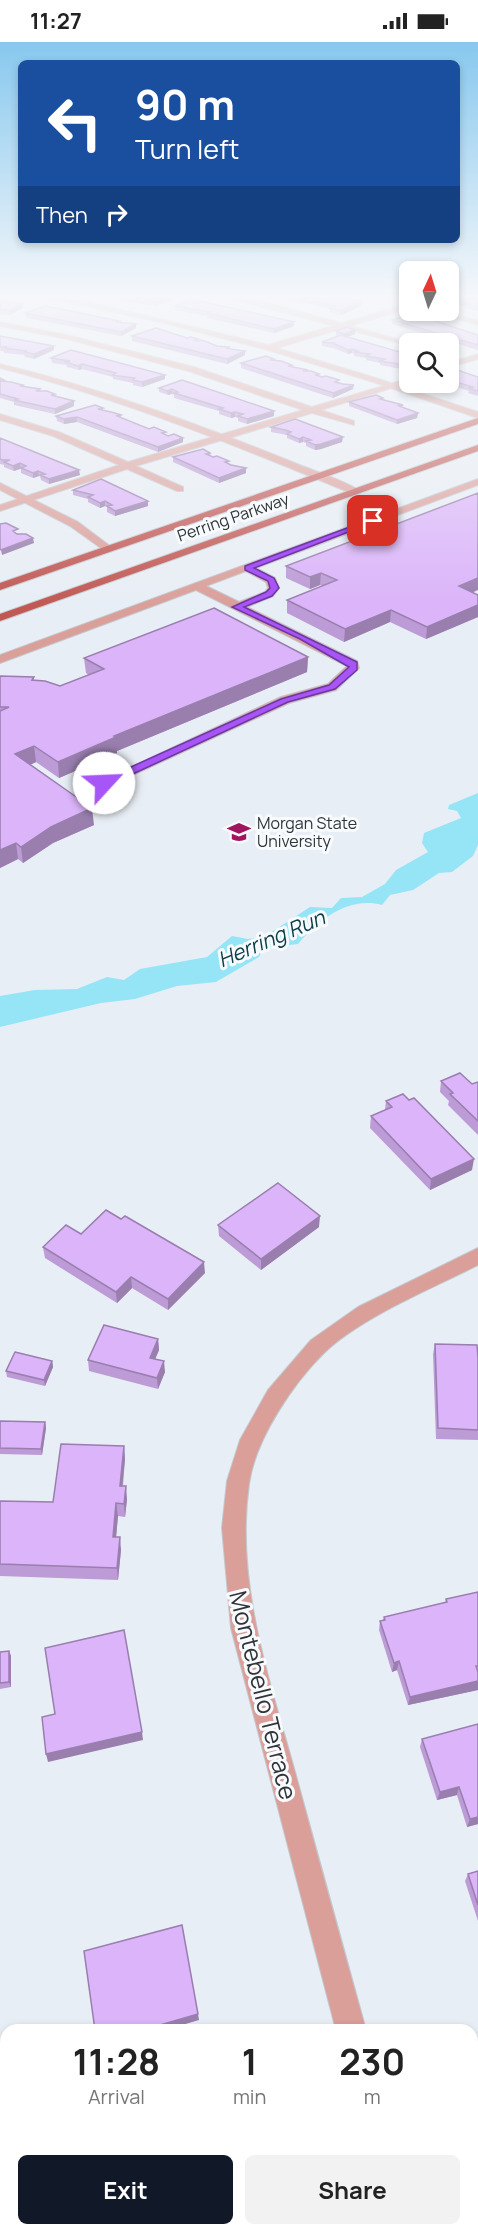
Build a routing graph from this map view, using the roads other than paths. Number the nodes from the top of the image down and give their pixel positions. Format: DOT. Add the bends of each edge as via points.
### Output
graph roads {
  1 [pos="125,400"];
  2 [pos="284,400"];
  3 [pos="346,400"];
  4 [pos="437,400"];
  5 [pos="313,411"];
  6 [pos="478,415"];
  7 [pos="0,417"];
  8 [pos="478,421"];
  9 [pos="351,423"];
  10 [pos="225,437"];
  11 [pos="478,448"];
  12 [pos="129,465"];
  13 [pos="320,477"];
  14 [pos="478,482"];
  15 [pos="0,486"];
  16 [pos="180,489"];
  17 [pos="356,492"];
  18 [pos="28,500"];
  19 [pos="0,508"];
  20 [pos="110,549"];
  21 [pos="248,568"];
  22 [pos="0,586"];
  23 [pos="198,586"];
  24 [pos="237,607"];
  25 [pos="0,618"];
  26 [pos="0,659"];
  27 [pos="104,783"];
  28 [pos="478,1256"];
  29 [pos="349,2024"];
  1 -- 10 [label="street"];
  2 -- 5 [label="street"];
  3 -- 5 [label="street"];
  4 -- 6 [label="street"];
  5 -- 9 [label="street"];
  5 -- 10 [label="street"];
  7 -- 12 [label="street"];
  8 -- 13 [label="main road, Perring Parkway"];
  10 -- 12 [label="street"];
  10 -- 13 [label="street"];
  11 -- 17 [label="main road, Perring Parkway"];
  12 -- 16 [label="street"];
  12 -- 18 [label="street"];
  13 -- 17 [label="street"];
  13 -- 20 [label="main road, Perring Parkway"];
  14 -- 21 [label="street"];
  15 -- 18 [label="street"];
  17 -- 25 [label="main road, Perring Parkway"];
  18 -- 19 [label="street"];
  18 -- 20 [label="street"];
  20 -- 22 [label="main road, Perring Parkway"];
  21 -- 23 [label="street"];
  21 -- 24 [label="street" via="271,580 274,588 269,594"];
  23 -- 24 [label="street"];
  23 -- 26 [label="street"];
  24 -- 27 [label="street" via="303,637 354,664 353,668 332,687 285,700"];
  28 -- 29 [label="street, Montebello Terrace" via="365,1313 318,1346 276,1396 251,1440 238,1481 232,1528 243,1628"];
}
